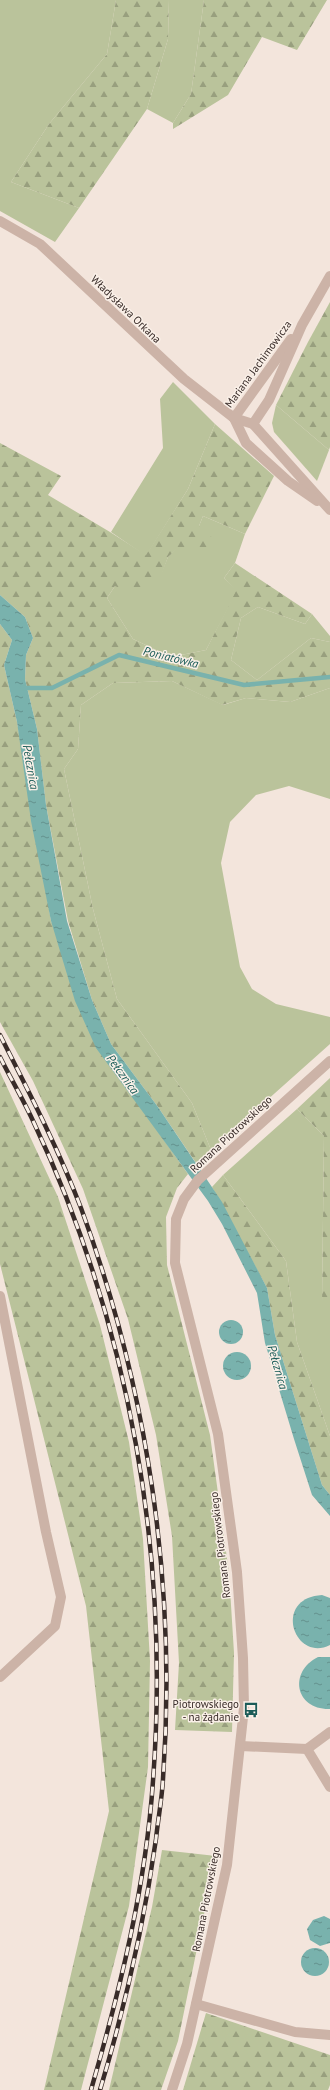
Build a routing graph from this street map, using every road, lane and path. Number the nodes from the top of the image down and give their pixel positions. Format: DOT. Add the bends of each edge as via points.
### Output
graph roads {
  1 [pos="0,221"];
  2 [pos="330,276"];
  3 [pos="302,325"];
  4 [pos="234,418"];
  5 [pos="253,424"];
  6 [pos="330,510"];
  7 [pos="330,1061"];
  8 [pos="0,1296"];
  9 [pos="0,1677"];
  10 [pos="330,1732"];
  11 [pos="241,1746"];
  12 [pos="307,1749"];
  13 [pos="330,1787"];
  14 [pos="196,2004"];
  15 [pos="330,2035"];
  16 [pos="172,2090"];
  1 -- 4 [label="street, Władysława Orkana" via="40,244 178,374"];
  2 -- 3 [label="street, Mariana Jachimowicza"];
  3 -- 4 [label="street, Mariana Jachimowicza"];
  3 -- 5 [label="street, Mariana Jachimowicza" via="269,400"];
  4 -- 5 [label="street, Władysława Orkana"];
  4 -- 6 [label="street, Władysława Orkana" via="246,443 288,481"];
  5 -- 6 [label="street, Władysława Orkana"];
  7 -- 11 [label="street, Romana Piotrowskiego" via="198,1180 184,1199 176,1219 175,1263 218,1434 237,1572 243,1658 244,1708"];
  8 -- 9 [label="street" via="46,1532 62,1597 55,1626"];
  10 -- 12 [label="street"];
  11 -- 12 [label="street"];
  11 -- 14 [label="street, Romana Piotrowskiego" via="227,1865"];
  12 -- 13 [label="street"];
  14 -- 15 [label="street" via="295,2032"];
  14 -- 16 [label="street, Romana Piotrowskiego" via="187,2044"];
}
